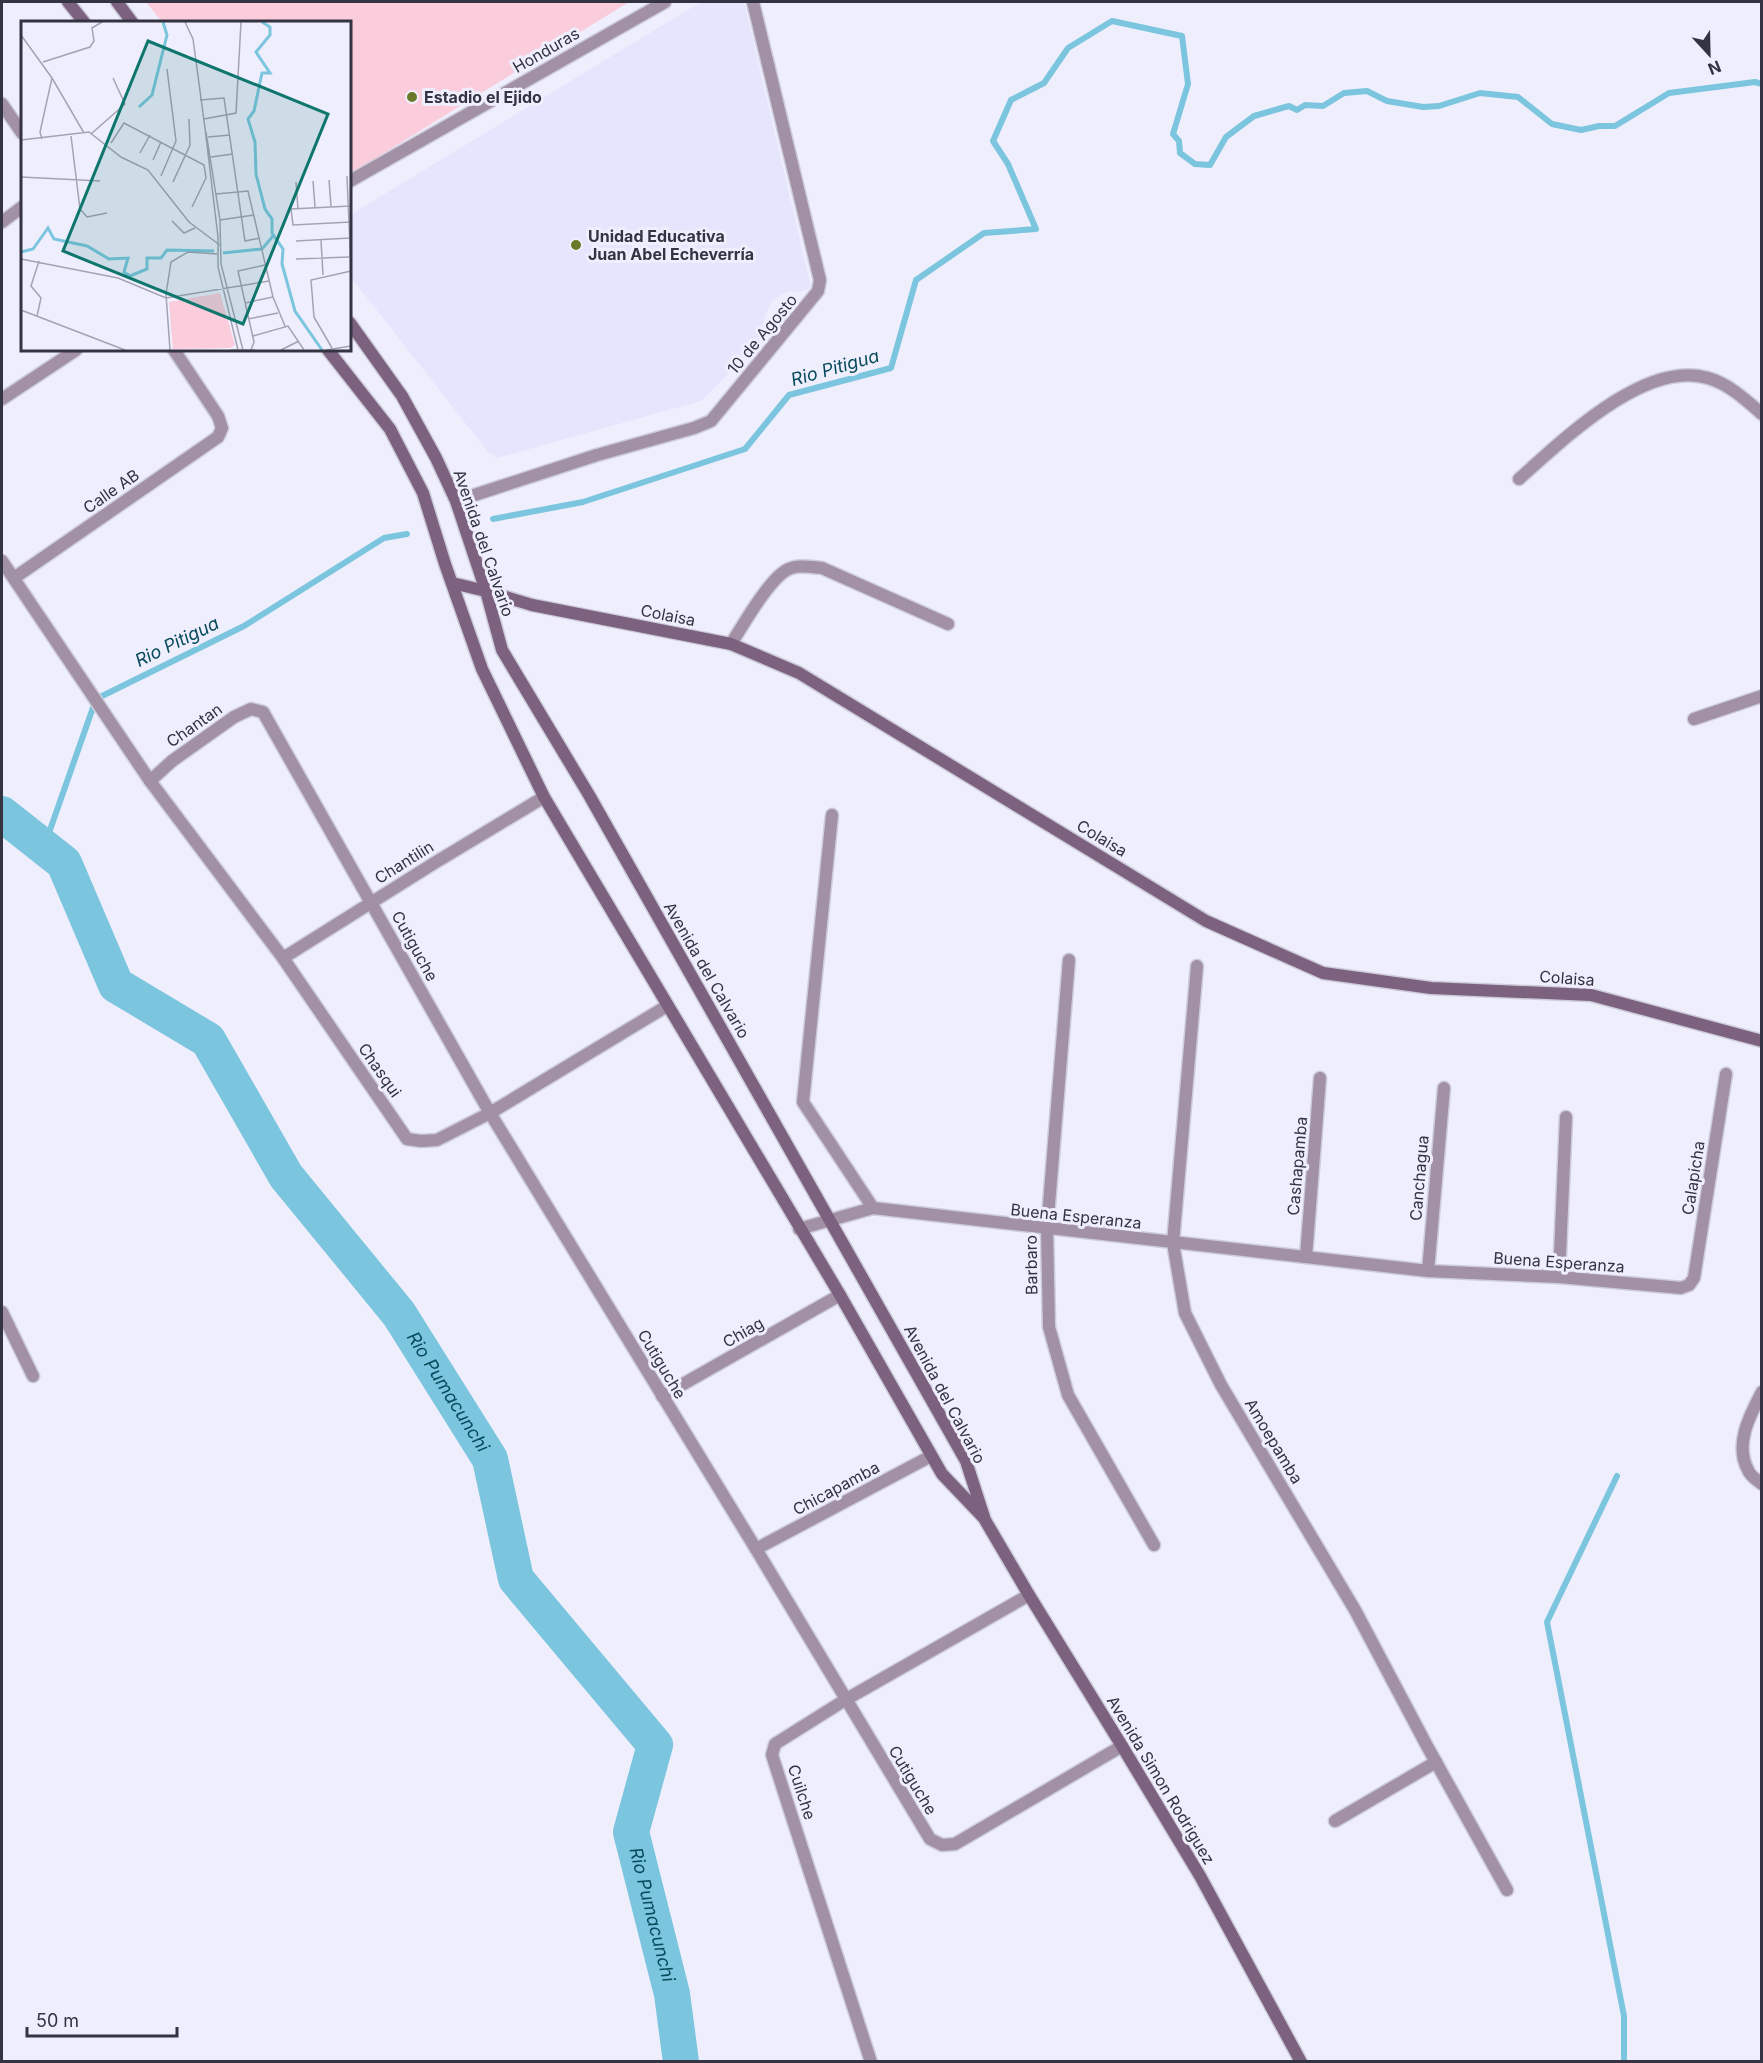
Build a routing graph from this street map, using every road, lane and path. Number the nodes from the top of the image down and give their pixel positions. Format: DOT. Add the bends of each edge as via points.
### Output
graph roads {
  1 [pos="68,2"];
  2 [pos="117,2"];
  3 [pos="665,2"];
  4 [pos="753,2"];
  5 [pos="83,21"];
  6 [pos="131,21"];
  7 [pos="2,104"];
  8 [pos="21,132"];
  9 [pos="351,180"];
  10 [pos="21,208"];
  11 [pos="2,222"];
  12 [pos="351,324"];
  13 [pos="74,351"];
  14 [pos="175,351"];
  15 [pos="329,351"];
  16 [pos="2,399"];
  17 [pos="1761,414"];
  18 [pos="1519,478"];
  19 [pos="456,501"];
  20 [pos="2,561"];
  21 [pos="14,578"];
  22 [pos="452,583"];
  23 [pos="486,591"];
  24 [pos="948,624"];
  25 [pos="731,644"];
  26 [pos="1761,696"];
  27 [pos="263,711"];
  28 [pos="1694,719"];
  29 [pos="150,782"];
  30 [pos="544,797"];
  31 [pos="832,815"];
  32 [pos="371,902"];
  33 [pos="283,958"];
  34 [pos="1070,960"];
  35 [pos="1197,966"];
  36 [pos="667,1006"];
  37 [pos="1761,1041"];
  38 [pos="1726,1074"];
  39 [pos="1320,1078"];
  40 [pos="1444,1088"];
  41 [pos="490,1113"];
  42 [pos="1566,1117"];
  43 [pos="873,1208"];
  44 [pos="829,1220"];
  45 [pos="800,1229"];
  46 [pos="1047,1229"];
  47 [pos="1173,1243"];
  48 [pos="1306,1257"];
  49 [pos="1428,1271"];
  50 [pos="1559,1276"];
  51 [pos="1689,1285"];
  52 [pos="840,1295"];
  53 [pos="2,1312"];
  54 [pos="33,1376"];
  55 [pos="1761,1392"];
  56 [pos="662,1396"];
  57 [pos="931,1456"];
  58 [pos="1761,1484"];
  59 [pos="985,1520"];
  60 [pos="1155,1545"];
  61 [pos="756,1549"];
  62 [pos="1029,1595"];
  63 [pos="845,1700"];
  64 [pos="1122,1746"];
  65 [pos="1436,1762"];
  66 [pos="1335,1821"];
  67 [pos="1507,1890"];
  68 [pos="871,2061"];
  69 [pos="1301,2061"];
  1 -- 5 [label="street"];
  2 -- 6 [label="street"];
  3 -- 9 [label="street, Honduras"];
  4 -- 19 [label="street, 10 de Agosto" via="820,280 818,291 711,421"];
  7 -- 8 [label="street"];
  10 -- 11 [label="street"];
  12 -- 19 [label="street, Avenida del Calvario" via="402,396"];
  13 -- 16 [label="street"];
  14 -- 21 [label="street, Calle AB" via="218,416 222,428 218,437"];
  15 -- 22 [label="street" via="390,429 423,493"];
  17 -- 18 [label="street" via="1737,392 1708,378 1677,375 1635,390 1607,407"];
  19 -- 23 [label="street, Avenida del Calvario"];
  20 -- 21 [label="street, Chasqui"];
  21 -- 29 [label="street, Chasqui"];
  22 -- 23 [label="street, Colaisa"];
  22 -- 30 [label="street" via="482,669"];
  23 -- 25 [label="street, Colaisa" via="532,605"];
  23 -- 44 [label="street, Avenida del Calvario" via="502,650 589,795"];
  24 -- 25 [label="street" via="822,568 803,566 785,571 769,588"];
  25 -- 37 [label="street, Colaisa" via="799,673 1206,921 1323,973 1431,988 1591,995"];
  26 -- 28 [label="street"];
  27 -- 29 [label="street, Chantan" via="251,709 234,717 172,761"];
  27 -- 32 [label="street, Cutiguche"];
  29 -- 33 [label="street, Chasqui"];
  30 -- 32 [label="street, Chantilin"];
  30 -- 36 [label="street"];
  31 -- 43 [label="street" via="803,1102"];
  32 -- 33 [label="street, Chantilin"];
  32 -- 41 [label="street, Cutiguche"];
  33 -- 41 [label="street, Chasqui" via="408,1138 437,1140"];
  34 -- 46 [label="street, Barbaro"];
  35 -- 47 [label="street, Amoepamba"];
  36 -- 41 [label="street, Chasqui"];
  36 -- 45 [label="street"];
  38 -- 51 [label="street, Calapicha" via="1694,1278"];
  39 -- 48 [label="street, Cashapamba"];
  40 -- 49 [label="street, Canchagua"];
  41 -- 56 [label="street, Cutiguche"];
  42 -- 50 [label="street"];
  43 -- 44 [label="street"];
  43 -- 46 [label="street, Buena Esperanza"];
  44 -- 45 [label="street"];
  44 -- 59 [label="street, Avenida del Calvario" via="966,1461"];
  45 -- 52 [label="street"];
  46 -- 47 [label="street, Buena Esperanza"];
  46 -- 60 [label="street, Barbaro" via="1049,1327 1068,1395"];
  47 -- 48 [label="street, Buena Esperanza"];
  47 -- 65 [label="street, Amoepamba" via="1185,1313 1221,1385 1355,1610"];
  48 -- 49 [label="street, Buena Esperanza"];
  49 -- 50 [label="street, Buena Esperanza"];
  50 -- 51 [label="street, Buena Esperanza" via="1681,1288"];
  52 -- 56 [label="street, Chiag"];
  52 -- 57 [label="street"];
  53 -- 54 [label="street"];
  55 -- 58 [label="street" via="1744,1431 1743,1455 1748,1472"];
  56 -- 61 [label="street, Cutiguche"];
  57 -- 59 [label="street" via="942,1474"];
  57 -- 61 [label="street, Chicapamba"];
  59 -- 62 [label="street, Avenida Simon Rodriguez"];
  61 -- 63 [label="street, Cutiguche"];
  62 -- 63 [label="street, Cuilche"];
  62 -- 64 [label="street, Avenida Simon Rodriguez"];
  63 -- 64 [label="street, Cutiguche" via="930,1839 942,1845 955,1844"];
  63 -- 68 [label="street, Cuilche" via="775,1744 772,1755"];
  64 -- 69 [label="street, Avenida Simon Rodriguez" via="1200,1876"];
  65 -- 66 [label="street"];
  65 -- 67 [label="street, Amoepamba"];
}
